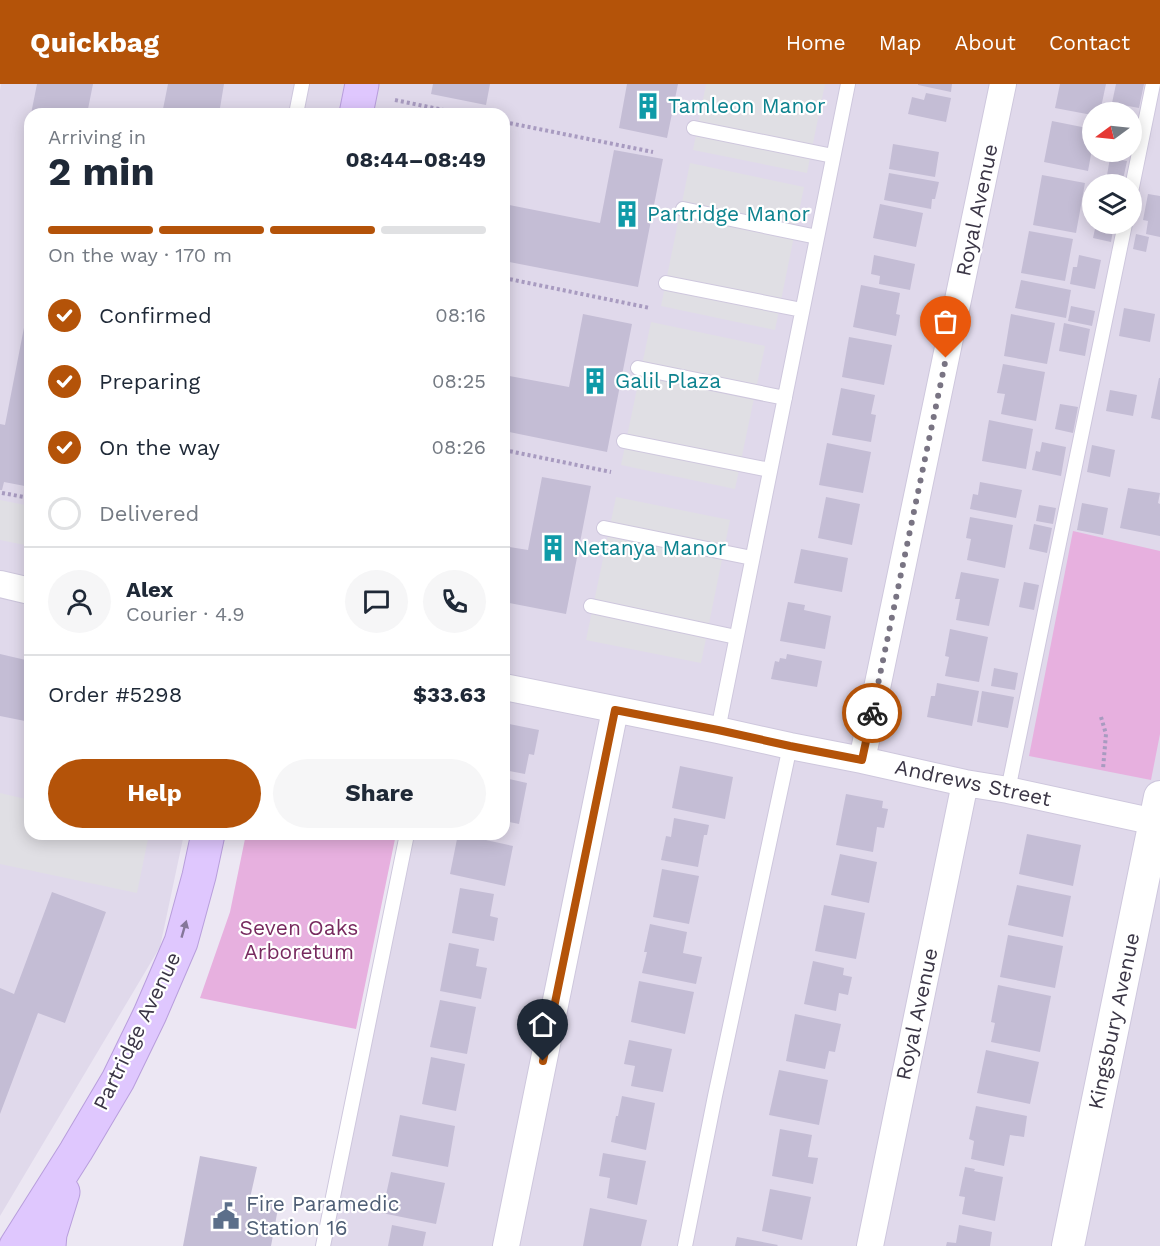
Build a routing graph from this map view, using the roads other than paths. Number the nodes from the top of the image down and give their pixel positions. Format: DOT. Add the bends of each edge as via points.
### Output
graph roads {
  1 [pos="302,84"];
  2 [pos="848,84"];
  3 [pos="1003,84"];
  4 [pos="1153,84"];
  5 [pos="297,108"];
  6 [pos="694,128"];
  7 [pos="833,156"];
  8 [pos="1135,174"];
  9 [pos="683,209"];
  10 [pos="1123,234"];
  11 [pos="817,237"];
  12 [pos="666,283"];
  13 [pos="802,310"];
  14 [pos="638,368"];
  15 [pos="785,398"];
  16 [pos="624,441"];
  17 [pos="770,470"];
  18 [pos="604,528"];
  19 [pos="753,558"];
  20 [pos="0,584"];
  21 [pos="24,590"];
  22 [pos="591,606"];
  23 [pos="736,638"];
  24 [pos="510,688"];
  25 [pos="615,710"];
  26 [pos="718,730"];
  27 [pos="790,746"];
  28 [pos="862,760"];
  29 [pos="965,783"];
  30 [pos="1008,790"];
  31 [pos="1158,814"];
  32 [pos="207,840"];
  33 [pos="406,840"];
  34 [pos="76,1151"];
  35 [pos="16,1246"];
  36 [pos="49,1246"];
  37 [pos="323,1246"];
  38 [pos="506,1246"];
  39 [pos="685,1246"];
  40 [pos="870,1246"];
  41 [pos="1068,1246"];
  1 -- 5 [label="lane"];
  2 -- 7 [label="lane"];
  3 -- 28 [label="street, Royal Avenue"];
  4 -- 8 [label="lane"];
  6 -- 7 [label="lane"];
  7 -- 11 [label="lane"];
  9 -- 11 [label="lane"];
  10 -- 30 [label="lane"];
  11 -- 13 [label="lane"];
  12 -- 13 [label="lane"];
  13 -- 15 [label="lane"];
  14 -- 15 [label="lane"];
  15 -- 17 [label="lane"];
  16 -- 17 [label="lane"];
  17 -- 19 [label="lane"];
  18 -- 19 [label="lane"];
  19 -- 23 [label="lane"];
  20 -- 21 [label="street"];
  22 -- 23 [label="lane"];
  23 -- 26 [label="lane"];
  24 -- 25 [label="street, Andrews Street"];
  25 -- 26 [label="street, Andrews Street"];
  25 -- 38 [label="street"];
  26 -- 27 [label="street, Andrews Street"];
  27 -- 28 [label="street, Andrews Street"];
  27 -- 39 [label="lane"];
  28 -- 29 [label="street, Andrews Street"];
  29 -- 30 [label="street, Andrews Street"];
  29 -- 40 [label="street, Royal Avenue"];
  30 -- 31 [label="street, Andrews Street"];
  31 -- 41 [label="street, Kingsbury Avenue"];
  34 -- 32 [label="main road, Partridge Avenue, one-way" via="118,1080 181,942"];
  33 -- 37 [label="lane"];
  34 -- 35 [label="main road, Partridge Avenue"];
  34 -- 36 [label="main road"];
}
